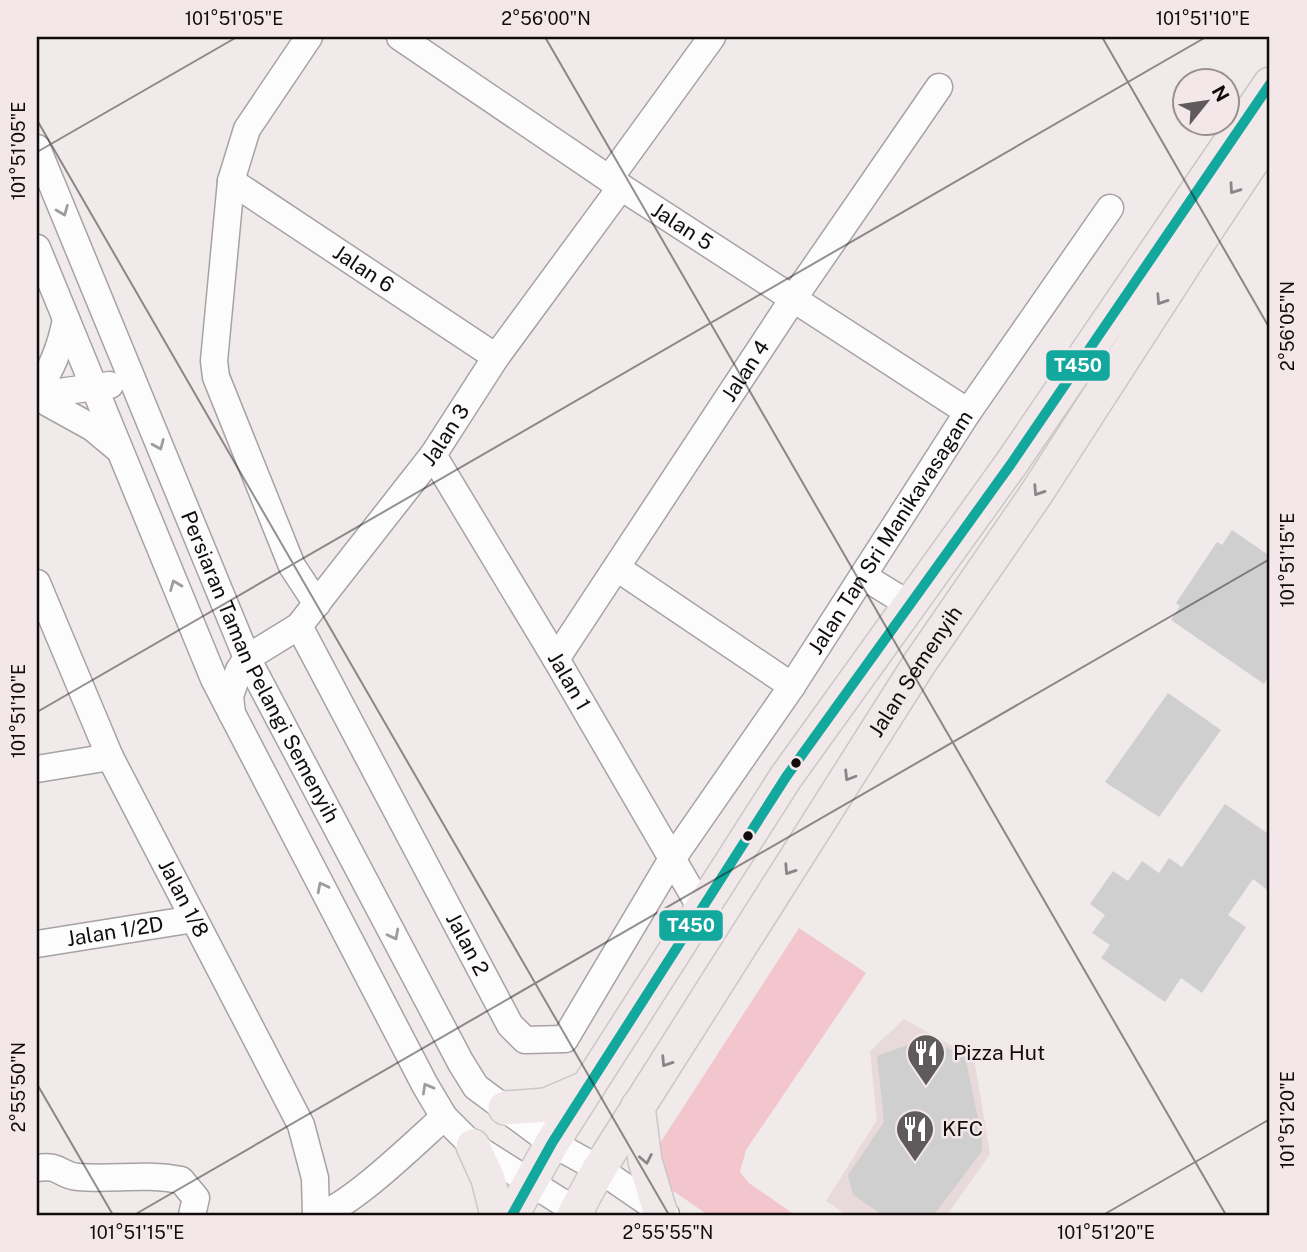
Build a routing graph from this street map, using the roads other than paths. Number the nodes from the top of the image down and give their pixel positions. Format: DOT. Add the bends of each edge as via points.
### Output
graph roads {
  1 [pos="309,37"];
  2 [pos="400,37"];
  3 [pos="712,37"];
  4 [pos="1270,84"];
  5 [pos="939,87"];
  6 [pos="1270,135"];
  7 [pos="37,148"];
  8 [pos="231,181"];
  9 [pos="615,183"];
  10 [pos="1110,208"];
  11 [pos="37,248"];
  12 [pos="793,299"];
  13 [pos="66,319"];
  14 [pos="496,357"];
  15 [pos="132,382"];
  16 [pos="95,388"];
  17 [pos="37,394"];
  18 [pos="968,412"];
  19 [pos="121,451"];
  20 [pos="433,455"];
  21 [pos="617,568"];
  22 [pos="863,576"];
  23 [pos="37,583"];
  24 [pos="317,604"];
  25 [pos="909,605"];
  26 [pos="42,612"];
  27 [pos="191,624"];
  28 [pos="299,626"];
  29 [pos="247,658"];
  30 [pos="556,659"];
  31 [pos="792,686"];
  32 [pos="232,714"];
  33 [pos="110,757"];
  34 [pos="37,769"];
  35 [pos="672,859"];
  36 [pos="702,910"];
  37 [pos="194,919"];
  38 [pos="37,944"];
  39 [pos="588,1087"];
  40 [pos="638,1106"];
  41 [pos="505,1108"];
  42 [pos="444,1117"];
  43 [pos="552,1143"];
  44 [pos="473,1146"];
  45 [pos="41,1167"];
  46 [pos="599,1169"];
  47 [pos="530,1183"];
  48 [pos="663,1213"];
  49 [pos="577,1214"];
  50 [pos="192,1215"];
  51 [pos="317,1215"];
  52 [pos="497,1215"];
  53 [pos="512,1215"];
  1 -- 8 [label="street" via="247,129"];
  2 -- 9 [label="street, Jalan 5"];
  3 -- 9 [label="street, Jalan 3"];
  4 -- 25 [label="main road, Jalan Semenyih"];
  5 -- 12 [label="street, Jalan 4"];
  6 -- 40 [label="main road, Jalan Semenyih, one-way" via="1036,494 919,664"];
  7 -- 15 [label="street, Persiaran Taman Pelangi Semenyih, one-way"];
  8 -- 14 [label="street, Jalan 6"];
  8 -- 24 [label="street" via="215,368 296,576"];
  9 -- 12 [label="street, Jalan 5"];
  9 -- 14 [label="street, Jalan 3"];
  10 -- 18 [label="street, Jalan Tan Sri Manikavasagam"];
  11 -- 13 [label="street, Persiaran Taman Pelangi Semenyih"];
  12 -- 18 [label="street, Jalan 5"];
  12 -- 21 [label="street, Jalan 4"];
  13 -- 16 [label="street, Persiaran Taman Pelangi Semenyih"];
  13 -- 17 [label="street" via="61,346"];
  14 -- 20 [label="street, Jalan 3"];
  15 -- 16 [label="street"];
  15 -- 29 [label="street, Persiaran Taman Pelangi Semenyih, one-way"];
  16 -- 17 [label="street"];
  16 -- 19 [label="street, Persiaran Taman Pelangi Semenyih"];
  17 -- 19 [label="street"];
  18 -- 22 [label="street, Jalan Tan Sri Manikavasagam"];
  27 -- 19 [label="street, Persiaran Taman Pelangi Semenyih, one-way"];
  20 -- 24 [label="street, Jalan 3"];
  20 -- 30 [label="street, Jalan 1"];
  21 -- 30 [label="street, Jalan 4"];
  21 -- 31 [label="street"];
  22 -- 25 [label="street"];
  22 -- 31 [label="street, Jalan Tan Sri Manikavasagam"];
  23 -- 26 [label="street, Jalan 1/8"];
  24 -- 28 [label="street, Jalan 3"];
  25 -- 36 [label="main road, Jalan Semenyih" via="786,777"];
  26 -- 33 [label="street, Jalan 1/8"];
  27 -- 29 [label="street" via="211,643"];
  27 -- 32 [label="street, Persiaran Taman Pelangi Semenyih"];
  28 -- 29 [label="street, Jalan 3"];
  28 -- 35 [label="street, Jalan 2" via="510,1025 525,1040 565,1039"];
  29 -- 32 [label="street" via="230,696"];
  29 -- 41 [label="street, Persiaran Taman Pelangi Semenyih, one-way" via="461,1063 476,1087"];
  30 -- 35 [label="street, Jalan 1"];
  31 -- 35 [label="street, Jalan Tan Sri Manikavasagam"];
  42 -- 32 [label="street, Persiaran Taman Pelangi Semenyih, one-way"];
  33 -- 34 [label="street"];
  33 -- 37 [label="street, Jalan 1/8"];
  35 -- 36 [label="street, Jalan 1"];
  36 -- 39 [label="main road, Jalan Semenyih"];
  37 -- 38 [label="street, Jalan 1/2D"];
  37 -- 51 [label="street, Jalan 1/8" via="301,1125 315,1178"];
  39 -- 41 [label="main road" via="546,1105"];
  39 -- 43 [label="main road, Jalan Semenyih"];
  40 -- 46 [label="main road, Jalan Semenyih"];
  40 -- 48 [label="main road, one-way" via="645,1161"];
  41 -- 43 [label="street, Persiaran Taman Pelangi Semenyih"];
  42 -- 44 [label="street, Persiaran Taman Pelangi Semenyih"];
  42 -- 51 [label="street" via="347,1201"];
  43 -- 46 [label="street, Persiaran Taman Pelangi Semenyih"];
  43 -- 47 [label="main road, Jalan Semenyih"];
  44 -- 47 [label="street, Persiaran Taman Pelangi Semenyih"];
  44 -- 52 [label="main road"];
  45 -- 50 [label="street" via="57,1168 75,1177 155,1175 181,1180 196,1198"];
  46 -- 48 [label="street, Persiaran Taman Pelangi Semenyih"];
  46 -- 49 [label="main road, Jalan Semenyih"];
  47 -- 49 [label="street, Persiaran Taman Pelangi Semenyih"];
  47 -- 53 [label="main road, Jalan Semenyih"];
}
